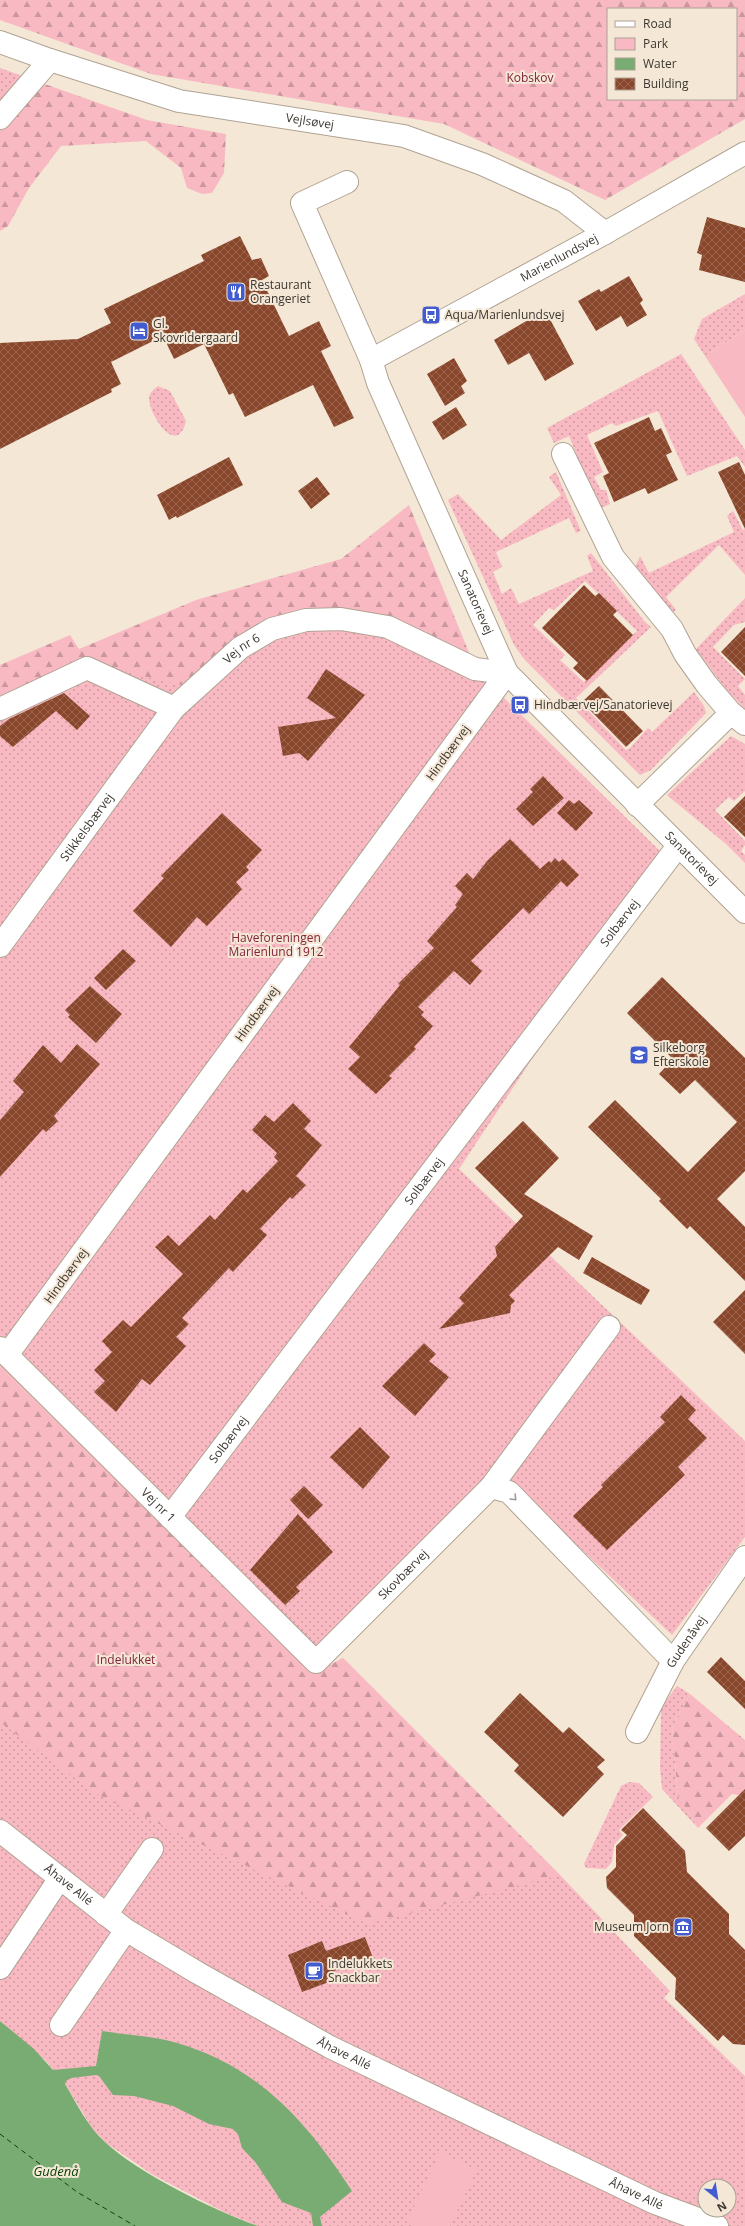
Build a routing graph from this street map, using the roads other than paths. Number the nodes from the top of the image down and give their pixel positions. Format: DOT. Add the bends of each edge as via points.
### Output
graph roads {
  1 [pos="0,42"];
  2 [pos="50,60"];
  3 [pos="0,118"];
  4 [pos="745,153"];
  5 [pos="347,182"];
  6 [pos="605,233"];
  7 [pos="371,360"];
  8 [pos="563,454"];
  9 [pos="506,673"];
  10 [pos="0,708"];
  11 [pos="174,708"];
  12 [pos="738,719"];
  13 [pos="637,805"];
  14 [pos="678,846"];
  15 [pos="745,912"];
  16 [pos="0,946"];
  17 [pos="609,1327"];
  18 [pos="4,1352"];
  19 [pos="491,1486"];
  20 [pos="170,1517"];
  21 [pos="745,1557"];
  22 [pos="673,1661"];
  23 [pos="316,1662"];
  24 [pos="637,1732"];
  25 [pos="0,1831"];
  26 [pos="152,1849"];
  27 [pos="60,1878"];
  28 [pos="106,1915"];
  29 [pos="126,1930"];
  30 [pos="0,1968"];
  31 [pos="61,2025"];
  32 [pos="717,2226"];
  1 -- 2 [label="street, Vejlsøvej"];
  2 -- 3 [label="street"];
  2 -- 6 [label="street, Vejlsøvej" via="179,101 404,136 482,164 564,201"];
  4 -- 6 [label="street, Marienlundsvej"];
  5 -- 7 [label="street, Sanatorievej" via="302,203"];
  6 -- 7 [label="street, Marienlundsvej"];
  7 -- 9 [label="street, Sanatorievej" via="378,383"];
  8 -- 12 [label="street" via="613,557 672,629 685,654 707,685"];
  9 -- 11 [label="street, Vej nr 6" via="475,669 388,627 341,619 306,620 272,629 240,648"];
  9 -- 13 [label="street, Sanatorievej"];
  9 -- 18 [label="street, Hindbærvej"];
  10 -- 11 [label="street" via="87,668"];
  11 -- 16 [label="street, Stikkelsbærvej"];
  12 -- 13 [label="street"];
  13 -- 14 [label="street, Sanatorievej"];
  14 -- 15 [label="street, Sanatorievej"];
  14 -- 20 [label="street, Solbærvej"];
  17 -- 19 [label="street, Skovbærvej"];
  18 -- 20 [label="street, Vej nr 1"];
  19 -- 22 [label="street, one-way" via="508,1492"];
  19 -- 23 [label="street, Skovbærvej"];
  20 -- 23 [label="street, Vej nr 1"];
  21 -- 22 [label="street, Gudenåvej"];
  22 -- 24 [label="street, Gudenåvej"];
  25 -- 27 [label="street, Åhave Allé"];
  26 -- 28 [label="street"];
  27 -- 28 [label="street, Åhave Allé"];
  27 -- 30 [label="street"];
  28 -- 29 [label="street, Åhave Allé"];
  29 -- 31 [label="street"];
  29 -- 32 [label="street, Åhave Allé" via="330,2047 655,2203"];
}
